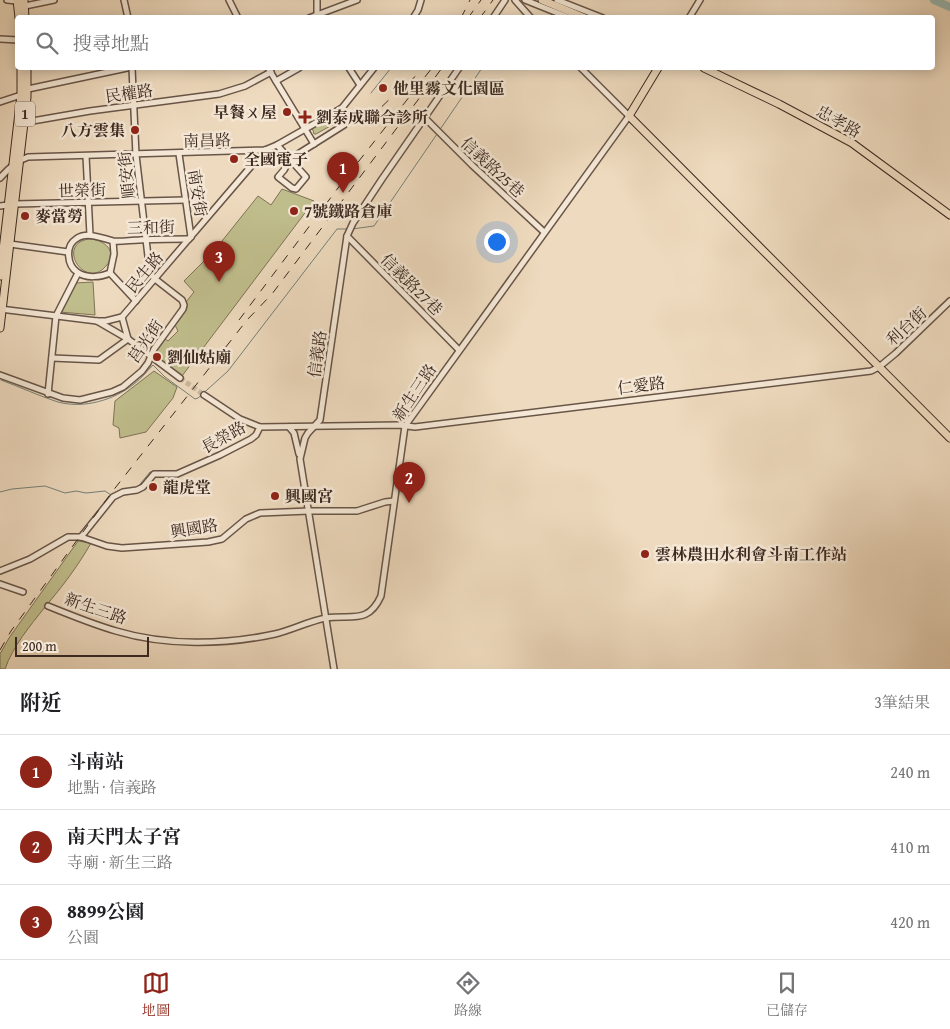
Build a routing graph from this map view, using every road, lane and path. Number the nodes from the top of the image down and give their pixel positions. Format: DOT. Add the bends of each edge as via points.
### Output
graph roads {
  1 [pos="7,0"];
  2 [pos="54,0"];
  3 [pos="124,0"];
  4 [pos="229,0"];
  5 [pos="317,0"];
  6 [pos="357,0"];
  7 [pos="421,0"];
  8 [pos="505,0"];
  9 [pos="515,0"];
  10 [pos="525,0"];
  11 [pos="542,0"];
  12 [pos="557,0"];
  13 [pos="700,0"];
  14 [pos="21,2"];
  15 [pos="19,15"];
  16 [pos="24,15"];
  17 [pos="127,15"];
  18 [pos="236,15"];
  19 [pos="318,15"];
  20 [pos="320,15"];
  21 [pos="414,15"];
  22 [pos="495,15"];
  23 [pos="528,15"];
  24 [pos="562,15"];
  25 [pos="578,15"];
  26 [pos="594,15"];
  27 [pos="691,15"];
  28 [pos="0,40"];
  29 [pos="15,40"];
  30 [pos="21,70"];
  31 [pos="27,70"];
  32 [pos="118,70"];
  33 [pos="132,70"];
  34 [pos="269,70"];
  35 [pos="295,70"];
  36 [pos="350,70"];
  37 [pos="372,70"];
  38 [pos="458,70"];
  39 [pos="583,70"];
  40 [pos="657,70"];
  41 [pos="708,70"];
  42 [pos="276,81"];
  43 [pos="360,85"];
  44 [pos="28,89"];
  45 [pos="21,95"];
  46 [pos="0,102"];
  47 [pos="134,105"];
  48 [pos="342,108"];
  49 [pos="629,116"];
  50 [pos="425,118"];
  51 [pos="21,123"];
  52 [pos="304,129"];
  53 [pos="314,144"];
  54 [pos="277,145"];
  55 [pos="265,150"];
  56 [pos="179,154"];
  57 [pos="136,155"];
  58 [pos="86,156"];
  59 [pos="290,159"];
  60 [pos="20,160"];
  61 [pos="13,165"];
  62 [pos="0,178"];
  63 [pos="186,200"];
  64 [pos="142,201"];
  65 [pos="88,202"];
  66 [pos="11,205"];
  67 [pos="0,206"];
  68 [pos="950,215"];
  69 [pos="544,232"];
  70 [pos="90,236"];
  71 [pos="347,236"];
  72 [pos="190,238"];
  73 [pos="146,240"];
  74 [pos="113,241"];
  75 [pos="10,244"];
  76 [pos="68,252"];
  77 [pos="78,272"];
  78 [pos="110,273"];
  79 [pos="0,276"];
  80 [pos="155,279"];
  81 [pos="136,301"];
  82 [pos="950,301"];
  83 [pos="1,309"];
  84 [pos="56,316"];
  85 [pos="122,317"];
  86 [pos="97,321"];
  87 [pos="0,328"];
  88 [pos="128,339"];
  89 [pos="459,350"];
  90 [pos="151,357"];
  91 [pos="52,358"];
  92 [pos="879,368"];
  93 [pos="0,375"];
  94 [pos="180,378"];
  95 [pos="48,394"];
  96 [pos="204,395"];
  97 [pos="316,426"];
  98 [pos="405,426"];
  99 [pos="260,427"];
  100 [pos="289,427"];
  101 [pos="950,438"];
  102 [pos="300,459"];
  103 [pos="394,501"];
  104 [pos="309,510"];
  105 [pos="81,538"];
  106 [pos="0,571"];
  107 [pos="0,584"];
  108 [pos="23,592"];
  109 [pos="48,606"];
  110 [pos="326,618"];
  111 [pos="334,669"];
  1 -- 14 [label="street"];
  2 -- 14 [label="street"];
  3 -- 17 [label="street"];
  4 -- 18 [label="street"];
  5 -- 19 [label="street"];
  6 -- 20 [label="street"];
  7 -- 21 [label="street"];
  8 -- 22 [label="street"];
  9 -- 23 [label="street"];
  10 -- 24 [label="street"];
  11 -- 25 [label="main road"];
  12 -- 26 [label="street"];
  13 -- 27 [label="street"];
  14 -- 15 [label="main road"];
  14 -- 16 [label="main road"];
  28 -- 29 [label="street"];
  30 -- 45 [label="main road, 1"];
  31 -- 44 [label="main road, 1"];
  32 -- 44 [label="street"];
  33 -- 47 [label="street, 順安街"];
  34 -- 42 [label="street"];
  34 -- 47 [label="street, 民權路" via="245,86 219,94"];
  35 -- 42 [label="street"];
  36 -- 43 [label="street"];
  37 -- 43 [label="street, 南昌路"];
  38 -- 50 [label="street, 信義路"];
  39 -- 49 [label="street"];
  40 -- 49 [label="main road, 新生三路"];
  41 -- 68 [label="main road, 忠孝路" via="769,98 852,143"];
  42 -- 52 [label="street"];
  43 -- 48 [label="street, 南昌路"];
  44 -- 45 [label="street"];
  44 -- 51 [label="main road, 1"];
  45 -- 46 [label="street"];
  45 -- 51 [label="main road, 1"];
  47 -- 51 [label="street, 民權路"];
  47 -- 57 [label="street, 順安街"];
  48 -- 52 [label="street, 南昌路"];
  48 -- 53 [label="street" via="347,117 344,125"];
  49 -- 69 [label="street, 新生三路"];
  49 -- 92 [label="main road"];
  50 -- 69 [label="street, 信義路25巷"];
  50 -- 71 [label="street, 信義路"];
  51 -- 60 [label="main road, 1"];
  51 -- 61 [label="main road, 1"];
  52 -- 53 [label="street"];
  52 -- 54 [label="street, 南昌路"];
  53 -- 59 [label="street"];
  54 -- 55 [label="street, 南昌路"];
  54 -- 59 [label="street"];
  55 -- 56 [label="street, 南昌路"];
  55 -- 72 [label="street, 民生路"];
  56 -- 57 [label="street, 南昌路"];
  56 -- 63 [label="street, 南安街"];
  57 -- 58 [label="street, 南昌路"];
  57 -- 64 [label="street, 順安街"];
  58 -- 60 [label="street, 南昌路" via="28,157"];
  58 -- 65 [label="street"];
  59 -- 59 [label="street" via="278,177 296,189 306,176"];
  60 -- 61 [label="street, 南昌路"];
  60 -- 66 [label="main road, 1"];
  61 -- 62 [label="street, 南昌路"];
  61 -- 66 [label="main road, 1"];
  63 -- 64 [label="street, 世榮街"];
  63 -- 72 [label="street, 南安街"];
  64 -- 65 [label="street, 世榮街"];
  64 -- 73 [label="street, 順安街"];
  65 -- 66 [label="street, 世榮街"];
  65 -- 70 [label="street"];
  66 -- 67 [label="street, 世榮街"];
  66 -- 75 [label="main road, 1"];
  66 -- 79 [label="main road, 1"];
  69 -- 89 [label="street, 新生三路"];
  70 -- 74 [label="street"];
  70 -- 76 [label="street" via="78,237"];
  71 -- 89 [label="street, 信義路27巷"];
  71 -- 97 [label="street, 信義路" via="320,420"];
  72 -- 73 [label="street, 三和街"];
  72 -- 80 [label="street, 民生路"];
  73 -- 74 [label="street, 三和街"];
  73 -- 80 [label="street, 順安街" via="150,273"];
  74 -- 78 [label="street"];
  75 -- 76 [label="street"];
  75 -- 83 [label="main road, 1"];
  76 -- 77 [label="street"];
  77 -- 78 [label="street" via="102,277"];
  77 -- 84 [label="street"];
  78 -- 81 [label="street"];
  80 -- 81 [label="street, 民生路"];
  80 -- 90 [label="street, 莒光街" via="184,305"];
  81 -- 85 [label="street, 民生路"];
  82 -- 92 [label="street, 利台街"];
  83 -- 84 [label="street"];
  83 -- 87 [label="main road, 1"];
  84 -- 86 [label="street"];
  84 -- 91 [label="street"];
  85 -- 86 [label="street"];
  85 -- 88 [label="street"];
  86 -- 88 [label="street"];
  88 -- 90 [label="street"];
  88 -- 91 [label="street" via="99,360"];
  89 -- 98 [label="street, 新生三路"];
  90 -- 94 [label="street"];
  90 -- 95 [label="street, 莒光街" via="135,378 106,395 80,400"];
  91 -- 95 [label="street"];
  92 -- 98 [label="street, 仁愛路" via="720,390"];
  92 -- 101 [label="main road"];
  93 -- 95 [label="street, 莒光街"];
  96 -- 99 [label="street" via="240,419"];
  97 -- 98 [label="street, 長榮路"];
  97 -- 100 [label="street, 長榮路"];
  97 -- 102 [label="street, 信義路" via="305,438"];
  98 -- 103 [label="street, 新生三路"];
  99 -- 100 [label="street, 長榮路"];
  99 -- 105 [label="street, 長榮路" via="251,439 220,455 177,474 154,474 144,487 113,497"];
  100 -- 102 [label="street" via="294,433"];
  102 -- 104 [label="street, 信義路"];
  103 -- 104 [label="street, 興國路" via="357,511"];
  103 -- 110 [label="street, 新生三路" via="377,605 368,614"];
  104 -- 105 [label="street, 興國路" via="254,515 222,539 208,542 122,548"];
  104 -- 110 [label="street, 信義路"];
  105 -- 106 [label="street, 興國路" via="68,537 30,559"];
  107 -- 108 [label="street"];
  109 -- 110 [label="street, 新生三路" via="117,632 191,642 275,634"];
  110 -- 111 [label="street, 信義路"];
}
